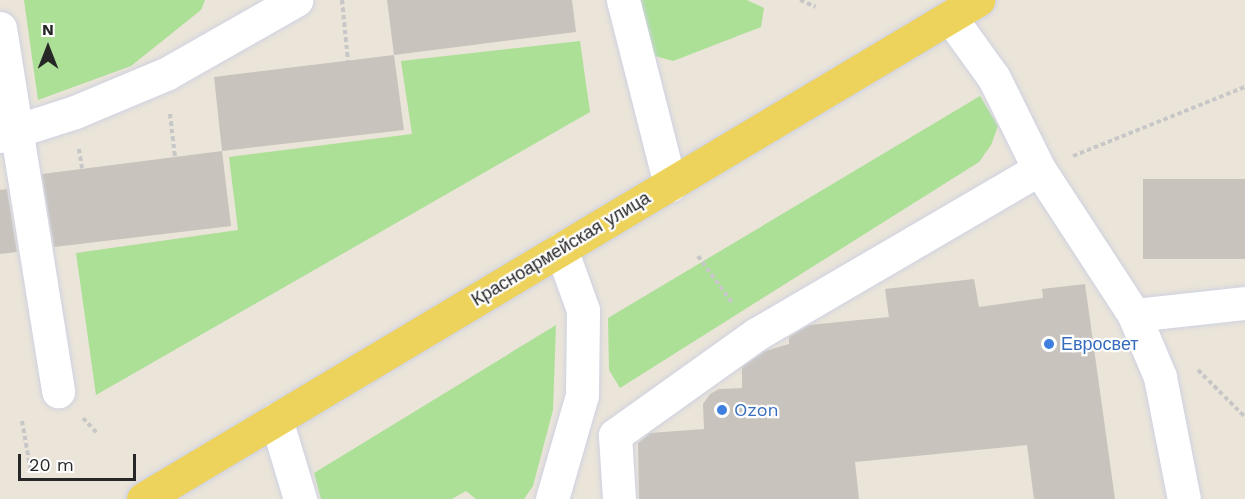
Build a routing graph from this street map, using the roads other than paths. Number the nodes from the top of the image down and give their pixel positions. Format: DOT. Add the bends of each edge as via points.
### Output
graph roads {
  1 [pos="296,0"];
  2 [pos="623,0"];
  3 [pos="978,0"];
  4 [pos="950,17"];
  5 [pos="0,28"];
  6 [pos="8,135"];
  7 [pos="1039,169"];
  8 [pos="670,185"];
  9 [pos="561,249"];
  10 [pos="1245,303"];
  11 [pos="1134,315"];
  12 [pos="58,391"];
  13 [pos="276,419"];
  14 [pos="143,499"];
  15 [pos="300,499"];
  16 [pos="552,499"];
  17 [pos="619,499"];
  18 [pos="1184,499"];
  1 -- 6 [label="street" via="166,74"];
  2 -- 8 [label="street"];
  3 -- 4 [label="main road, Красноармейская улица"];
  4 -- 7 [label="street" via="994,78"];
  4 -- 8 [label="main road, Красноармейская улица"];
  5 -- 6 [label="street"];
  6 -- 12 [label="street"];
  7 -- 11 [label="street"];
  7 -- 17 [label="street" via="755,334 615,435"];
  8 -- 9 [label="main road, Красноармейская улица"];
  9 -- 13 [label="main road, Красноармейская улица"];
  9 -- 16 [label="street" via="584,310 582,395"];
  10 -- 11 [label="street"];
  11 -- 18 [label="street" via="1160,377"];
  13 -- 14 [label="main road, Красноармейская улица"];
  13 -- 15 [label="street"];
}
